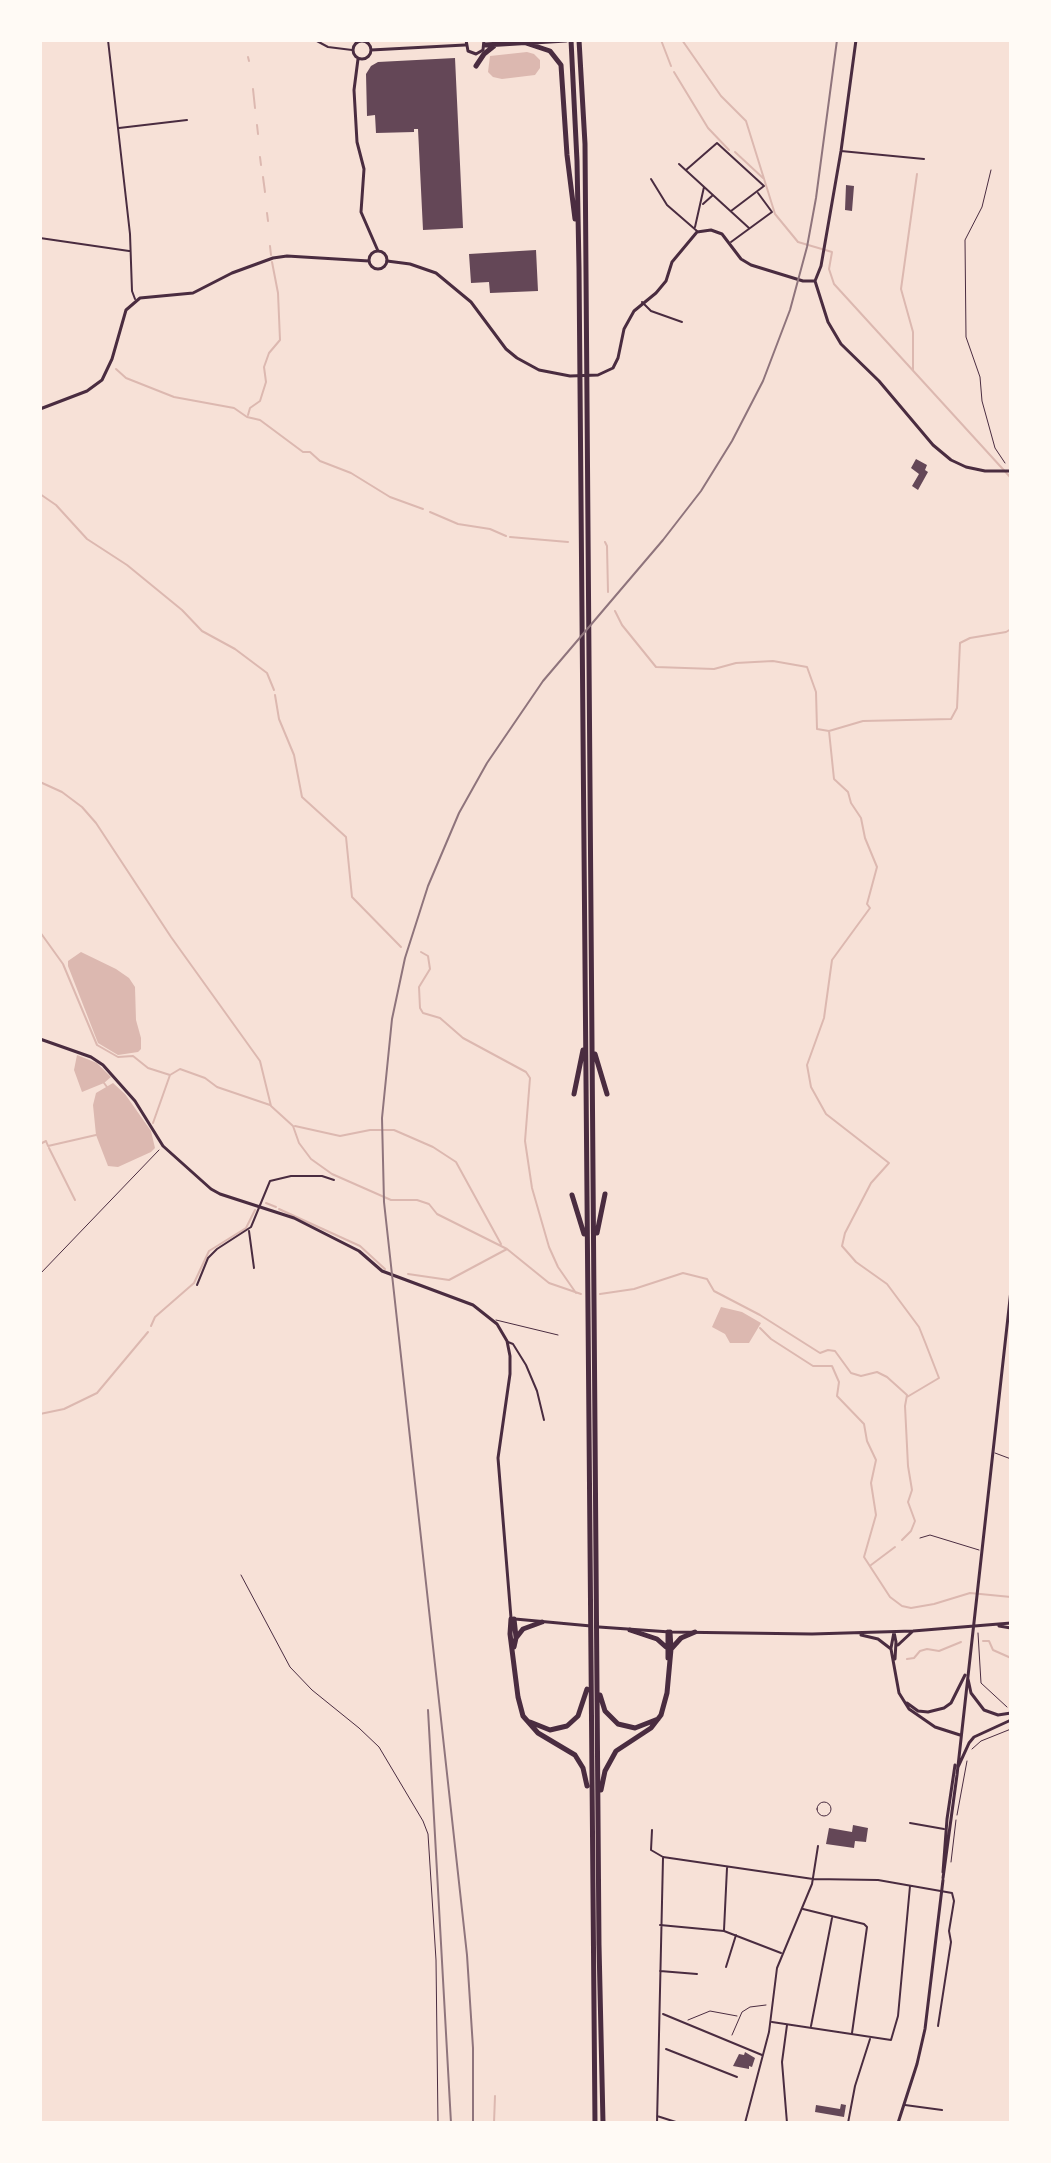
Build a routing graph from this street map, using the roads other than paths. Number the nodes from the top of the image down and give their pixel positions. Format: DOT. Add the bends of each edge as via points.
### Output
graph roads {
  1 [pos="108,40"];
  2 [pos="315,40"];
  3 [pos="568,40"];
  4 [pos="579,40"];
  5 [pos="856,40"];
  6 [pos="361,41"];
  7 [pos="529,41"];
  8 [pos="484,42"];
  9 [pos="466,43"];
  10 [pos="503,44"];
  11 [pos="352,50"];
  12 [pos="371,50"];
  13 [pos="358,59"];
  14 [pos="476,66"];
  15 [pos="187,120"];
  16 [pos="118,128"];
  17 [pos="841,151"];
  18 [pos="924,159"];
  19 [pos="679,164"];
  20 [pos="686,170"];
  21 [pos="651,179"];
  22 [pos="704,187"];
  23 [pos="757,191"];
  24 [pos="713,195"];
  25 [pos="702,205"];
  26 [pos="731,211"];
  27 [pos="749,228"];
  28 [pos="696,230"];
  29 [pos="578,236"];
  30 [pos="40,238"];
  31 [pos="731,242"];
  32 [pos="130,251"];
  33 [pos="378,251"];
  34 [pos="369,261"];
  35 [pos="387,261"];
  36 [pos="815,281"];
  37 [pos="135,300"];
  38 [pos="642,302"];
  39 [pos="682,322"];
  40 [pos="584,384"];
  41 [pos="40,409"];
  42 [pos="1009,471"];
  43 [pos="585,1037"];
  44 [pos="40,1039"];
  45 [pos="593,1041"];
  46 [pos="574,1094"];
  47 [pos="607,1094"];
  48 [pos="334,1180"];
  49 [pos="605,1194"];
  50 [pos="572,1195"];
  51 [pos="260,1206"];
  52 [pos="248,1230"];
  53 [pos="587,1247"];
  54 [pos="594,1250"];
  55 [pos="254,1268"];
  56 [pos="197,1285"];
  57 [pos="1011,1290"];
  58 [pos="494,1321"];
  59 [pos="558,1335"];
  60 [pos="507,1341"];
  61 [pos="544,1420"];
  62 [pos="992,1452"];
  63 [pos="1011,1459"];
  64 [pos="920,1538"];
  65 [pos="981,1551"];
  66 [pos="513,1619"];
  67 [pos="542,1622"];
  68 [pos="1011,1625"];
  69 [pos="630,1630"];
  70 [pos="913,1631"];
  71 [pos="669,1632"];
  72 [pos="695,1632"];
  73 [pos="894,1632"];
  74 [pos="852,1633"];
  75 [pos="516,1638"];
  76 [pos="669,1648"];
  77 [pos="894,1649"];
  78 [pos="514,1652"];
  79 [pos="967,1671"];
  80 [pos="589,1677"];
  81 [pos="598,1688"];
  82 [pos="904,1701"];
  83 [pos="1010,1711"];
  84 [pos="525,1719"];
  85 [pos="659,1719"];
  86 [pos="1011,1720"];
  87 [pos="960,1735"];
  88 [pos="957,1759"];
  89 [pos="957,1770"];
  90 [pos="598,1799"];
  91 [pos="590,1807"];
  92 [pos="910,1823"];
  93 [pos="948,1829"];
  94 [pos="652,1830"];
  95 [pos="818,1846"];
  96 [pos="663,1857"];
  97 [pos="727,1866"];
  98 [pos="813,1879"];
  99 [pos="910,1886"];
  100 [pos="941,1891"];
  101 [pos="803,1909"];
  102 [pos="833,1917"];
  103 [pos="660,1925"];
  104 [pos="724,1931"];
  105 [pos="736,1935"];
  106 [pos="782,1954"];
  107 [pos="726,1967"];
  108 [pos="660,1971"];
  109 [pos="697,1974"];
  110 [pos="658,2014"];
  111 [pos="663,2014"];
  112 [pos="771,2022"];
  113 [pos="787,2024"];
  114 [pos="938,2026"];
  115 [pos="811,2027"];
  116 [pos="852,2034"];
  117 [pos="870,2038"];
  118 [pos="666,2049"];
  119 [pos="763,2055"];
  120 [pos="737,2077"];
  121 [pos="905,2105"];
  122 [pos="942,2110"];
  123 [pos="657,2116"];
  124 [pos="595,2123"];
  125 [pos="603,2123"];
  126 [pos="657,2123"];
  127 [pos="679,2123"];
  128 [pos="745,2123"];
  129 [pos="787,2123"];
  130 [pos="848,2123"];
  131 [pos="898,2123"];
  1 -- 16 [label="street"];
  2 -- 11 [label="street"];
  3 -- 7 [label="highway"];
  3 -- 29 [label="highway"];
  4 -- 40 [label="highway" via="585,144"];
  5 -- 17 [label="main road"];
  6 -- 11 [label="main road"];
  6 -- 12 [label="main road"];
  7 -- 10 [label="highway"];
  7 -- 29 [label="highway" via="550,51 561,65"];
  8 -- 9 [label="main road" via="476,54"];
  8 -- 10 [label="highway"];
  9 -- 12 [label="main road"];
  10 -- 14 [label="highway" via="488,50"];
  11 -- 13 [label="main road"];
  12 -- 13 [label="main road" via="367,58"];
  13 -- 33 [label="main road" via="354,98 364,169 361,212"];
  15 -- 16 [label="street"];
  16 -- 32 [label="street"];
  17 -- 18 [label="street"];
  17 -- 36 [label="main road"];
  19 -- 20 [label="street"];
  20 -- 22 [label="street"];
  20 -- 23 [label="street" via="717,143 764,186"];
  21 -- 28 [label="street" via="667,205"];
  22 -- 24 [label="street"];
  22 -- 25 [label="street"];
  23 -- 26 [label="street"];
  23 -- 27 [label="street" via="772,212"];
  24 -- 25 [label="street"];
  24 -- 26 [label="street"];
  25 -- 28 [label="street"];
  26 -- 27 [label="street"];
  27 -- 31 [label="street"];
  28 -- 31 [label="main road" via="717,231"];
  28 -- 38 [label="main road" via="672,262 666,281"];
  29 -- 40 [label="highway"];
  30 -- 32 [label="street"];
  31 -- 36 [label="main road" via="751,265"];
  32 -- 37 [label="street"];
  33 -- 34 [label="main road"];
  33 -- 35 [label="main road"];
  34 -- 35 [label="main road" via="376,269"];
  34 -- 37 [label="main road" via="273,258 193,293"];
  35 -- 38 [label="main road" via="436,273 471,302 517,358 562,376 598,375 613,368 624,329"];
  36 -- 42 [label="main road" via="841,344 933,445 959,464"];
  37 -- 41 [label="main road" via="126,310 102,380"];
  38 -- 39 [label="street" via="651,311"];
  40 -- 43 [label="highway"];
  40 -- 45 [label="highway"];
  43 -- 46 [label="highway"];
  43 -- 53 [label="highway"];
  44 -- 51 [label="main road" via="103,1065 135,1101 163,1146 211,1189"];
  45 -- 47 [label="highway"];
  45 -- 54 [label="highway"];
  48 -- 51 [label="street" via="274,1179"];
  49 -- 54 [label="highway"];
  50 -- 53 [label="highway"];
  51 -- 52 [label="street"];
  51 -- 58 [label="main road" via="359,1251 382,1271 473,1305"];
  52 -- 55 [label="street"];
  52 -- 56 [label="street" via="208,1258"];
  53 -- 80 [label="highway"];
  54 -- 81 [label="highway"];
  57 -- 62 [label="main road"];
  58 -- 59 [label="lane"];
  58 -- 60 [label="main road"];
  60 -- 61 [label="street" via="526,1365"];
  60 -- 66 [label="main road" via="510,1374 498,1458"];
  62 -- 63 [label="lane"];
  62 -- 65 [label="main road"];
  64 -- 65 [label="lane" via="930,1535"];
  65 -- 79 [label="main road"];
  66 -- 67 [label="main road"];
  66 -- 75 [label="highway"];
  66 -- 78 [label="highway"];
  67 -- 69 [label="main road"];
  67 -- 75 [label="highway"];
  68 -- 70 [label="main road"];
  69 -- 71 [label="main road"];
  69 -- 76 [label="highway"];
  70 -- 73 [label="main road"];
  70 -- 77 [label="main road"];
  71 -- 72 [label="main road"];
  71 -- 76 [label="highway"];
  72 -- 74 [label="main road"];
  72 -- 76 [label="highway"];
  73 -- 74 [label="main road"];
  73 -- 77 [label="main road"];
  74 -- 77 [label="main road"];
  75 -- 78 [label="highway"];
  76 -- 85 [label="highway"];
  77 -- 82 [label="main road"];
  78 -- 84 [label="highway"];
  79 -- 82 [label="main road" via="944,1708 918,1711"];
  79 -- 83 [label="main road" via="979,1706 991,1714"];
  79 -- 87 [label="main road"];
  80 -- 84 [label="highway" via="578,1716 567,1726 544,1729"];
  80 -- 91 [label="highway"];
  81 -- 85 [label="highway" via="605,1711 618,1724 635,1728"];
  81 -- 90 [label="highway"];
  82 -- 87 [label="main road" via="928,1724"];
  84 -- 91 [label="highway" via="578,1759"];
  85 -- 90 [label="highway" via="616,1751"];
  86 -- 89 [label="main road" via="974,1737"];
  87 -- 88 [label="main road"];
  88 -- 89 [label="main road"];
  88 -- 93 [label="main road"];
  89 -- 93 [label="main road"];
  90 -- 125 [label="highway"];
  91 -- 124 [label="highway"];
  92 -- 93 [label="street"];
  93 -- 100 [label="main road"];
  94 -- 96 [label="street" via="651,1850"];
  95 -- 98 [label="street"];
  96 -- 97 [label="street"];
  96 -- 103 [label="street"];
  97 -- 98 [label="street"];
  97 -- 104 [label="street"];
  98 -- 99 [label="street"];
  98 -- 101 [label="street"];
  99 -- 100 [label="street"];
  99 -- 117 [label="street" via="893,2036 887,2041"];
  100 -- 114 [label="street" via="952,1893 954,1901"];
  100 -- 121 [label="main road" via="925,2029"];
  101 -- 102 [label="street"];
  101 -- 106 [label="street"];
  102 -- 115 [label="street"];
  102 -- 116 [label="street" via="867,1927"];
  103 -- 104 [label="street"];
  103 -- 108 [label="street"];
  104 -- 105 [label="street"];
  105 -- 106 [label="street"];
  105 -- 107 [label="street"];
  106 -- 112 [label="street"];
  108 -- 109 [label="street"];
  108 -- 110 [label="street"];
  110 -- 111 [label="lane"];
  110 -- 123 [label="street"];
  111 -- 119 [label="street"];
  112 -- 113 [label="street"];
  112 -- 119 [label="street"];
  113 -- 115 [label="street"];
  113 -- 129 [label="street" via="782,2062"];
  115 -- 116 [label="street"];
  116 -- 117 [label="street"];
  117 -- 130 [label="street"];
  118 -- 120 [label="street"];
  119 -- 128 [label="street"];
  121 -- 122 [label="street"];
  121 -- 131 [label="main road"];
  123 -- 126 [label="street"];
  123 -- 127 [label="street"];
}
